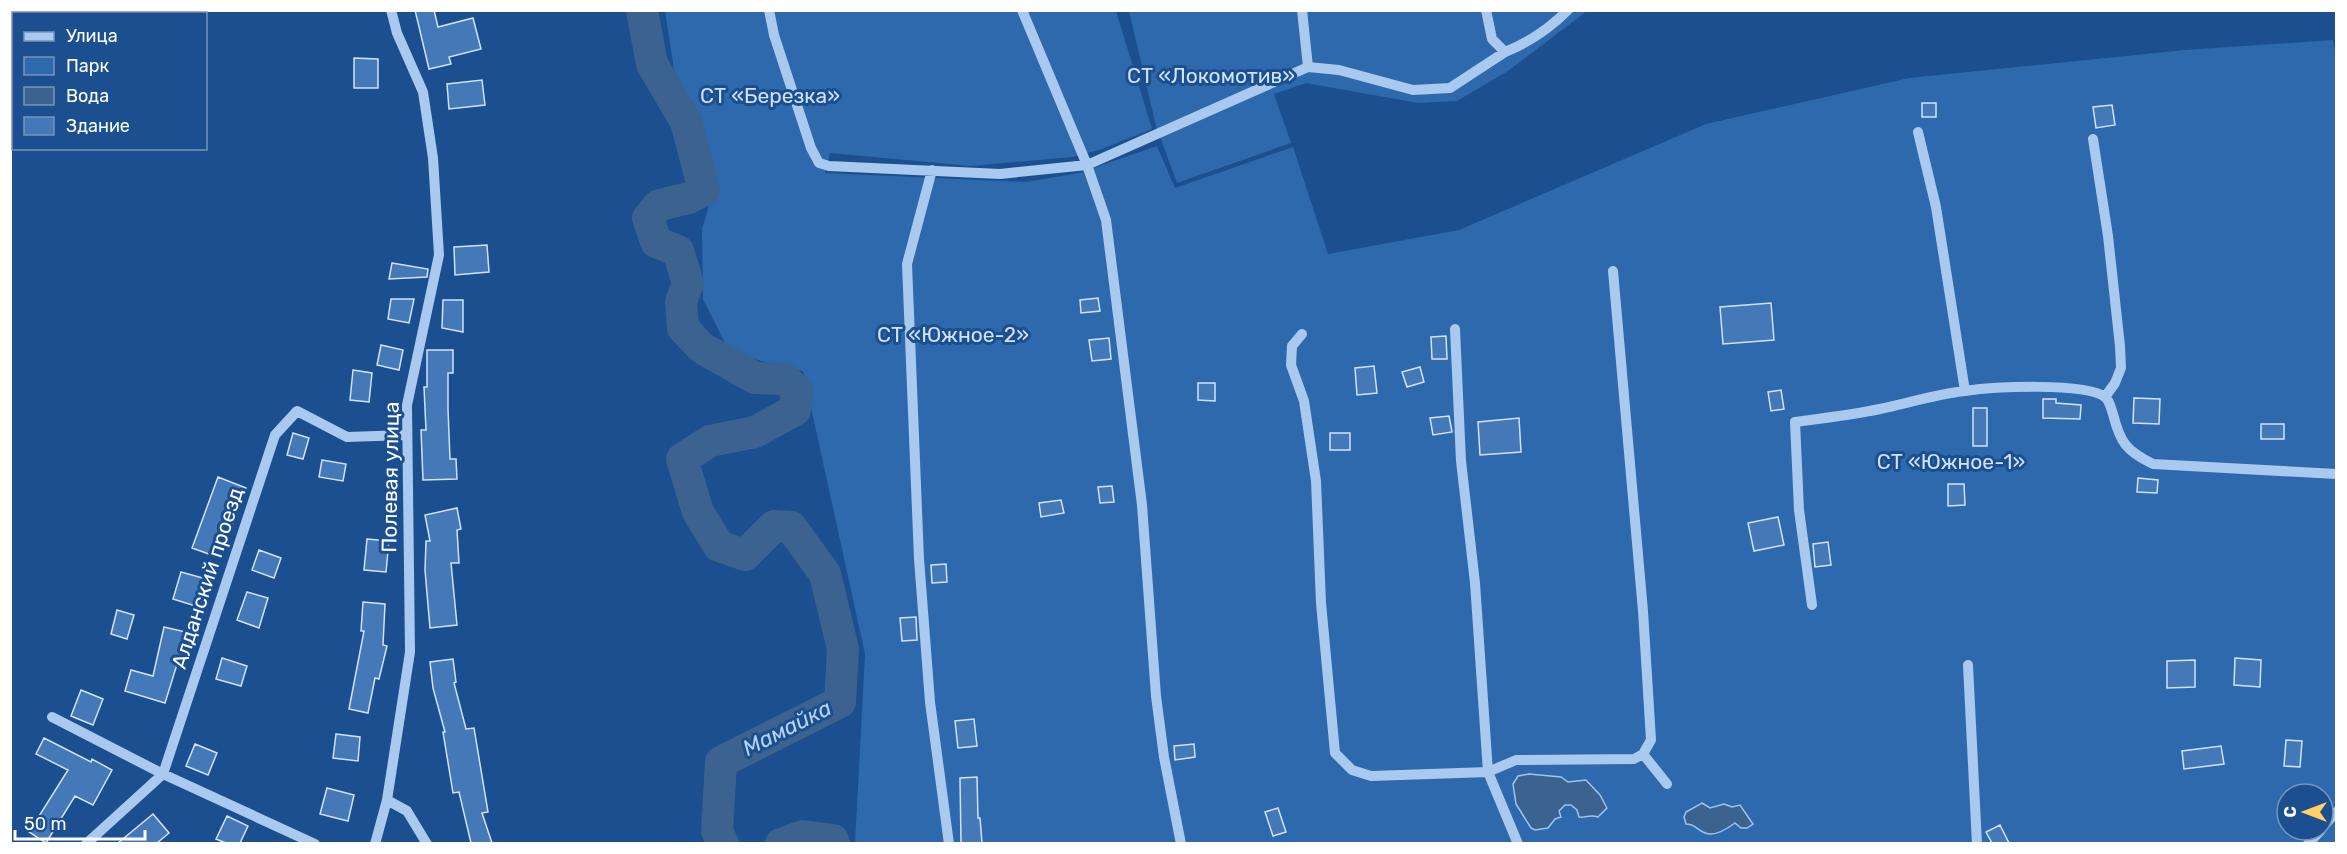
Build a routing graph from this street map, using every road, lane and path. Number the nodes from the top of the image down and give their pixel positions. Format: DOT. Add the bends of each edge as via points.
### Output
graph roads {
  1 [pos="391,10"];
  2 [pos="769,10"];
  3 [pos="1022,10"];
  4 [pos="1302,10"];
  5 [pos="1486,10"];
  6 [pos="1568,10"];
  7 [pos="1505,52"];
  8 [pos="1308,67"];
  9 [pos="1918,132"];
  10 [pos="2093,139"];
  11 [pos="1087,165"];
  12 [pos="932,170"];
  13 [pos="1613,271"];
  14 [pos="1455,330"];
  15 [pos="1302,334"];
  16 [pos="1965,391"];
  17 [pos="2105,398"];
  18 [pos="406,435"];
  19 [pos="2337,474"];
  20 [pos="1812,605"];
  21 [pos="1968,665"];
  22 [pos="51,717"];
  23 [pos="1643,754"];
  24 [pos="1488,772"];
  25 [pos="163,774"];
  26 [pos="1667,784"];
  27 [pos="387,800"];
  28 [pos="86,843"];
  29 [pos="315,843"];
  30 [pos="375,843"];
  31 [pos="427,843"];
  32 [pos="949,843"];
  33 [pos="1181,843"];
  34 [pos="1518,843"];
  35 [pos="1977,843"];
  1 -- 18 [label="street, Полевая улица" via="423,92 433,158 439,255 407,405"];
  2 -- 12 [label="street" via="807,136 819,163"];
  3 -- 11 [label="street"];
  4 -- 8 [label="street"];
  5 -- 7 [label="street" via="1492,39"];
  6 -- 7 [label="street" via="1548,30"];
  7 -- 8 [label="street" via="1450,88 1413,90 1339,70"];
  8 -- 11 [label="street"];
  9 -- 16 [label="street" via="1936,207"];
  10 -- 17 [label="street" via="2120,346 2121,368"];
  11 -- 12 [label="street" via="1000,174"];
  11 -- 33 [label="street" via="1106,220 1142,505 1156,696"];
  12 -- 32 [label="street" via="907,264 919,559 930,702"];
  13 -- 23 [label="street" via="1643,611 1651,740"];
  14 -- 24 [label="street" via="1461,461 1475,584"];
  15 -- 24 [label="street" via="1292,346 1291,364 1304,400 1316,481 1321,603 1335,753 1352,770 1371,776"];
  16 -- 17 [label="street" via="2050,387 2089,391"];
  16 -- 20 [label="street" via="1795,422 1798,510"];
  17 -- 19 [label="street" via="2126,447 2153,464"];
  18 -- 25 [label="street, Алданский проезд" via="347,437 297,411 275,435"];
  18 -- 27 [label="street, Полевая улица" via="410,652"];
  21 -- 35 [label="street"];
  22 -- 25 [label="street"];
  23 -- 24 [label="street" via="1634,759 1516,760"];
  23 -- 26 [label="street"];
  24 -- 34 [label="street"];
  25 -- 28 [label="street, Алданский проезд"];
  25 -- 29 [label="street"];
  27 -- 30 [label="street, Полевая улица"];
  27 -- 31 [label="street" via="407,811"];
}
